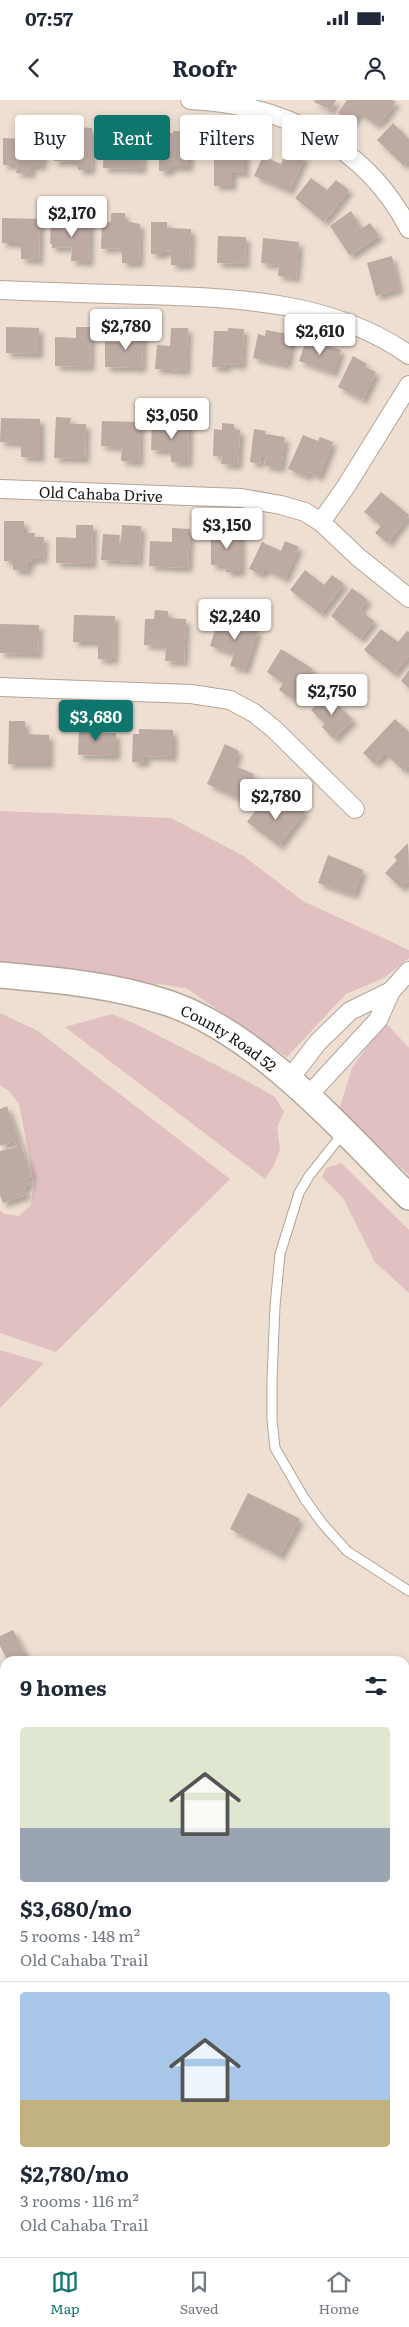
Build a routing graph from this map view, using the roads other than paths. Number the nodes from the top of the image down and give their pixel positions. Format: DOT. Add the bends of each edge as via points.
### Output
graph roads {
  1 [pos="190,100"];
  2 [pos="409,229"];
  3 [pos="0,290"];
  4 [pos="409,355"];
  5 [pos="409,384"];
  6 [pos="0,489"];
  7 [pos="320,522"];
  8 [pos="409,598"];
  9 [pos="0,687"];
  10 [pos="355,809"];
  11 [pos="409,971"];
  12 [pos="0,975"];
  13 [pos="391,991"];
  14 [pos="289,1080"];
  15 [pos="307,1096"];
  16 [pos="344,1132"];
  17 [pos="409,1197"];
  18 [pos="409,1591"];
  1 -- 2 [label="street" via="255,108 312,130 360,166 392,199"];
  3 -- 4 [label="street" via="267,302 329,317 371,333"];
  5 -- 7 [label="street" via="345,488"];
  6 -- 7 [label="street, Old Cahaba Drive" via="241,498 305,512"];
  7 -- 8 [label="street, Old Cahaba Drive"];
  9 -- 10 [label="street" via="191,694 230,700 274,729"];
  11 -- 13 [label="street"];
  12 -- 14 [label="main road, County Road 52" via="76,982 170,1003 234,1036"];
  13 -- 14 [label="street" via="350,1011 318,1042"];
  13 -- 15 [label="street" via="378,1020"];
  14 -- 15 [label="main road, County Road 52"];
  15 -- 16 [label="main road, County Road 52"];
  16 -- 17 [label="main road, County Road 52"];
  16 -- 18 [label="lane" via="308,1176 299,1193 280,1254 272,1379 275,1448 304,1498 347,1551"];
}
